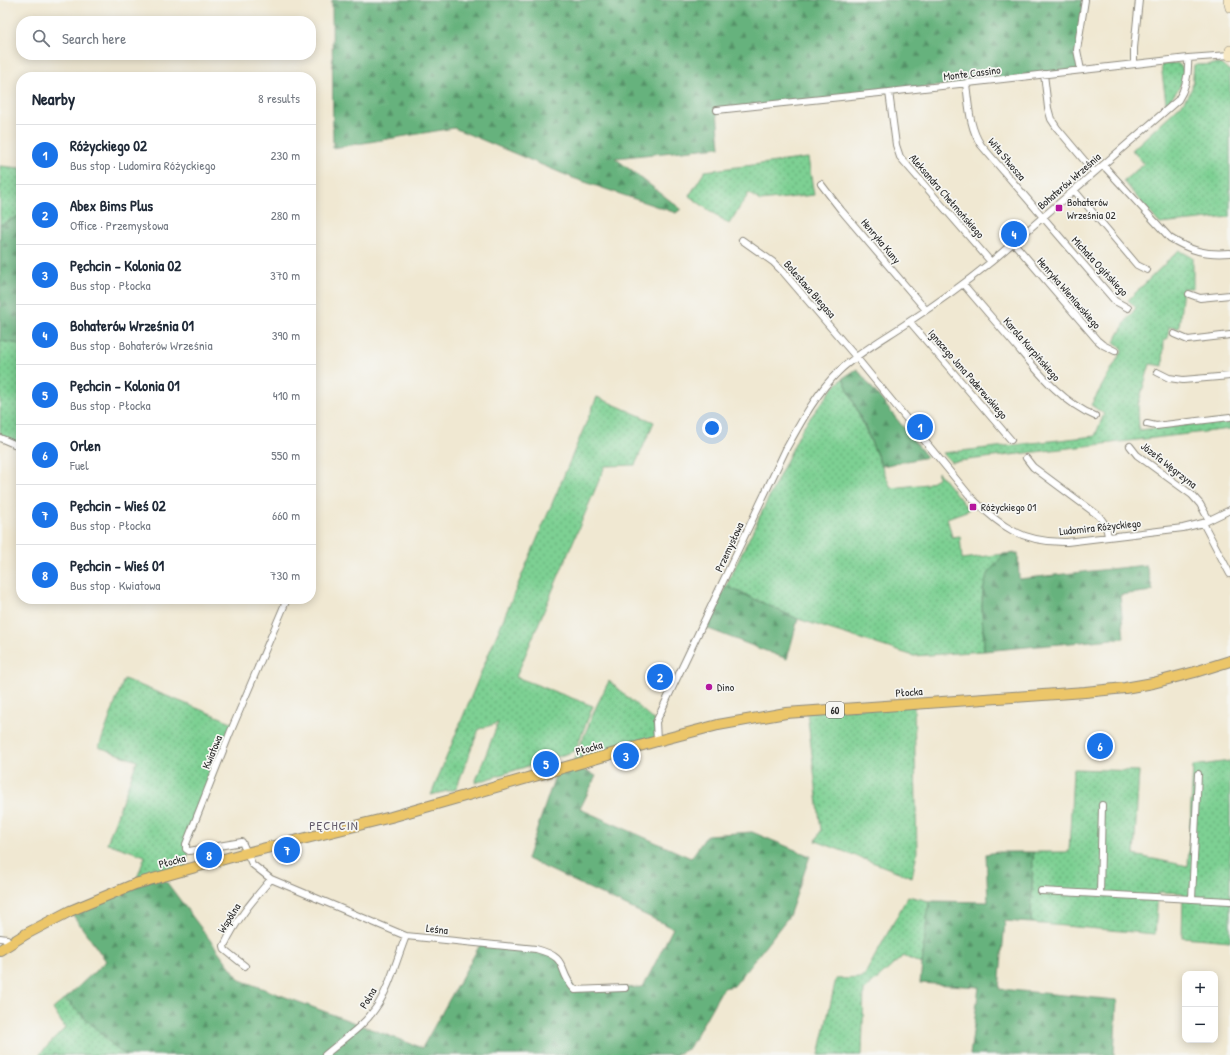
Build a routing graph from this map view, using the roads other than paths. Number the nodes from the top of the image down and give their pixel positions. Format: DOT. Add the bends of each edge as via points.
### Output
graph roads {
  1 [pos="1085,0"];
  2 [pos="1139,0"];
  3 [pos="1228,0"];
  4 [pos="1230,8"];
  5 [pos="1230,50"];
  6 [pos="1230,56"];
  7 [pos="1188,58"];
  8 [pos="1134,64"];
  9 [pos="1081,70"];
  10 [pos="1044,74"];
  11 [pos="966,84"];
  12 [pos="890,92"];
  13 [pos="717,110"];
  14 [pos="1103,165"];
  15 [pos="1094,172"];
  16 [pos="822,184"];
  17 [pos="1074,190"];
  18 [pos="1043,217"];
  19 [pos="742,240"];
  20 [pos="1013,242"];
  21 [pos="1230,253"];
  22 [pos="990,262"];
  23 [pos="1147,270"];
  24 [pos="963,284"];
  25 [pos="1189,294"];
  26 [pos="1230,296"];
  27 [pos="1128,308"];
  28 [pos="926,310"];
  29 [pos="910,322"];
  30 [pos="1174,334"];
  31 [pos="1230,336"];
  32 [pos="1115,351"];
  33 [pos="856,357"];
  34 [pos="1157,372"];
  35 [pos="1230,376"];
  36 [pos="1095,416"];
  37 [pos="1230,417"];
  38 [pos="1146,424"];
  39 [pos="0,438"];
  40 [pos="1011,440"];
  41 [pos="16,445"];
  42 [pos="1130,446"];
  43 [pos="1026,458"];
  44 [pos="1230,510"];
  45 [pos="1206,521"];
  46 [pos="1108,537"];
  47 [pos="1230,574"];
  48 [pos="285,604"];
  49 [pos="1230,661"];
  50 [pos="657,741"];
  51 [pos="1198,774"];
  52 [pos="1102,805"];
  53 [pos="248,853"];
  54 [pos="272,879"];
  55 [pos="1041,891"];
  56 [pos="1100,894"];
  57 [pos="1192,900"];
  58 [pos="1230,901"];
  59 [pos="406,936"];
  60 [pos="0,938"];
  61 [pos="11,944"];
  62 [pos="0,950"];
  63 [pos="245,966"];
  64 [pos="625,988"];
  65 [pos="325,1055"];
  1 -- 9 [label="street" via="1077,50"];
  2 -- 8 [label="street"];
  3 -- 4 [label="main road"];
  5 -- 6 [label="main road"];
  6 -- 7 [label="street, Monte Cassino"];
  7 -- 8 [label="street, Monte Cassino"];
  7 -- 14 [label="street, Bohaterów Września" via="1184,91 1178,100"];
  8 -- 9 [label="street, Monte Cassino"];
  9 -- 10 [label="street, Monte Cassino"];
  10 -- 11 [label="street, Monte Cassino"];
  10 -- 15 [label="street" via="1048,108 1052,119"];
  11 -- 12 [label="street, Monte Cassino"];
  11 -- 18 [label="street, Wita Stwosza" via="975,136"];
  12 -- 13 [label="street, Monte Cassino"];
  12 -- 22 [label="street, Aleksandra Chełmońskiego" via="896,145 900,156"];
  14 -- 15 [label="street, Bohaterów Września"];
  14 -- 21 [label="street" via="1170,238 1182,246 1204,253"];
  15 -- 17 [label="street, Bohaterów Września"];
  16 -- 28 [label="street, Henryka Kuny"];
  17 -- 18 [label="street, Bohaterów Września"];
  17 -- 23 [label="street" via="1137,265"];
  18 -- 20 [label="street, Bohaterów Września"];
  18 -- 27 [label="street, Michała Ogińskiego" via="1115,301"];
  19 -- 33 [label="street, Bolesława Biegasa" via="784,273"];
  20 -- 22 [label="street, Bohaterów Września"];
  20 -- 32 [label="street, Henryka Wieniawskiego" via="1097,340"];
  22 -- 24 [label="street, Bohaterów Września"];
  24 -- 28 [label="street, Bohaterów Września"];
  24 -- 36 [label="street, Karola Kurpińskiego" via="1048,383 1082,411"];
  25 -- 26 [label="street" via="1200,298"];
  28 -- 29 [label="street, Bohaterów Września"];
  29 -- 33 [label="street, Bohaterów Września"];
  29 -- 40 [label="street, Ignacego Jana Paderewskiego"];
  30 -- 31 [label="street" via="1188,340"];
  33 -- 46 [label="street, Ludomira Różyckiego" via="968,496 986,514 1009,529 1035,540 1067,542"];
  33 -- 50 [label="street, Przemysłowa" via="839,371 821,393 786,449 656,722"];
  34 -- 35 [label="street" via="1169,378 1183,380"];
  37 -- 38 [label="street" via="1156,426"];
  39 -- 41 [label="street"];
  42 -- 45 [label="street, Józefa Węgrzyna" via="1137,455 1192,495 1200,504"];
  43 -- 46 [label="street" via="1033,467 1099,516 1106,526"];
  44 -- 45 [label="street, Ludomira Różyckiego"];
  45 -- 46 [label="street, Ludomira Różyckiego" via="1183,528"];
  45 -- 47 [label="street, Józefa Węgrzyna"];
  48 -- 53 [label="street, Kwiatowa" via="186,844 189,851 242,842"];
  49 -- 50 [label="main road, Płocka / 60" via="1174,679 1127,688 786,714 718,725"];
  50 -- 53 [label="main road, Płocka / 60" via="391,816"];
  51 -- 57 [label="street"];
  52 -- 56 [label="street"];
  53 -- 54 [label="street, Leśna" via="252,864"];
  53 -- 61 [label="main road, Płocka / 60" via="135,884 70,911"];
  54 -- 59 [label="street, Leśna"];
  54 -- 63 [label="street, Wspólna" via="249,905 224,946 225,950"];
  55 -- 56 [label="street"];
  56 -- 57 [label="street"];
  57 -- 58 [label="street"];
  59 -- 64 [label="street, Leśna" via="549,952 558,958 575,990"];
  59 -- 65 [label="street, Polna" via="376,1009"];
  60 -- 61 [label="street" via="7,939"];
  61 -- 62 [label="main road, Płocka / 60"];
}
